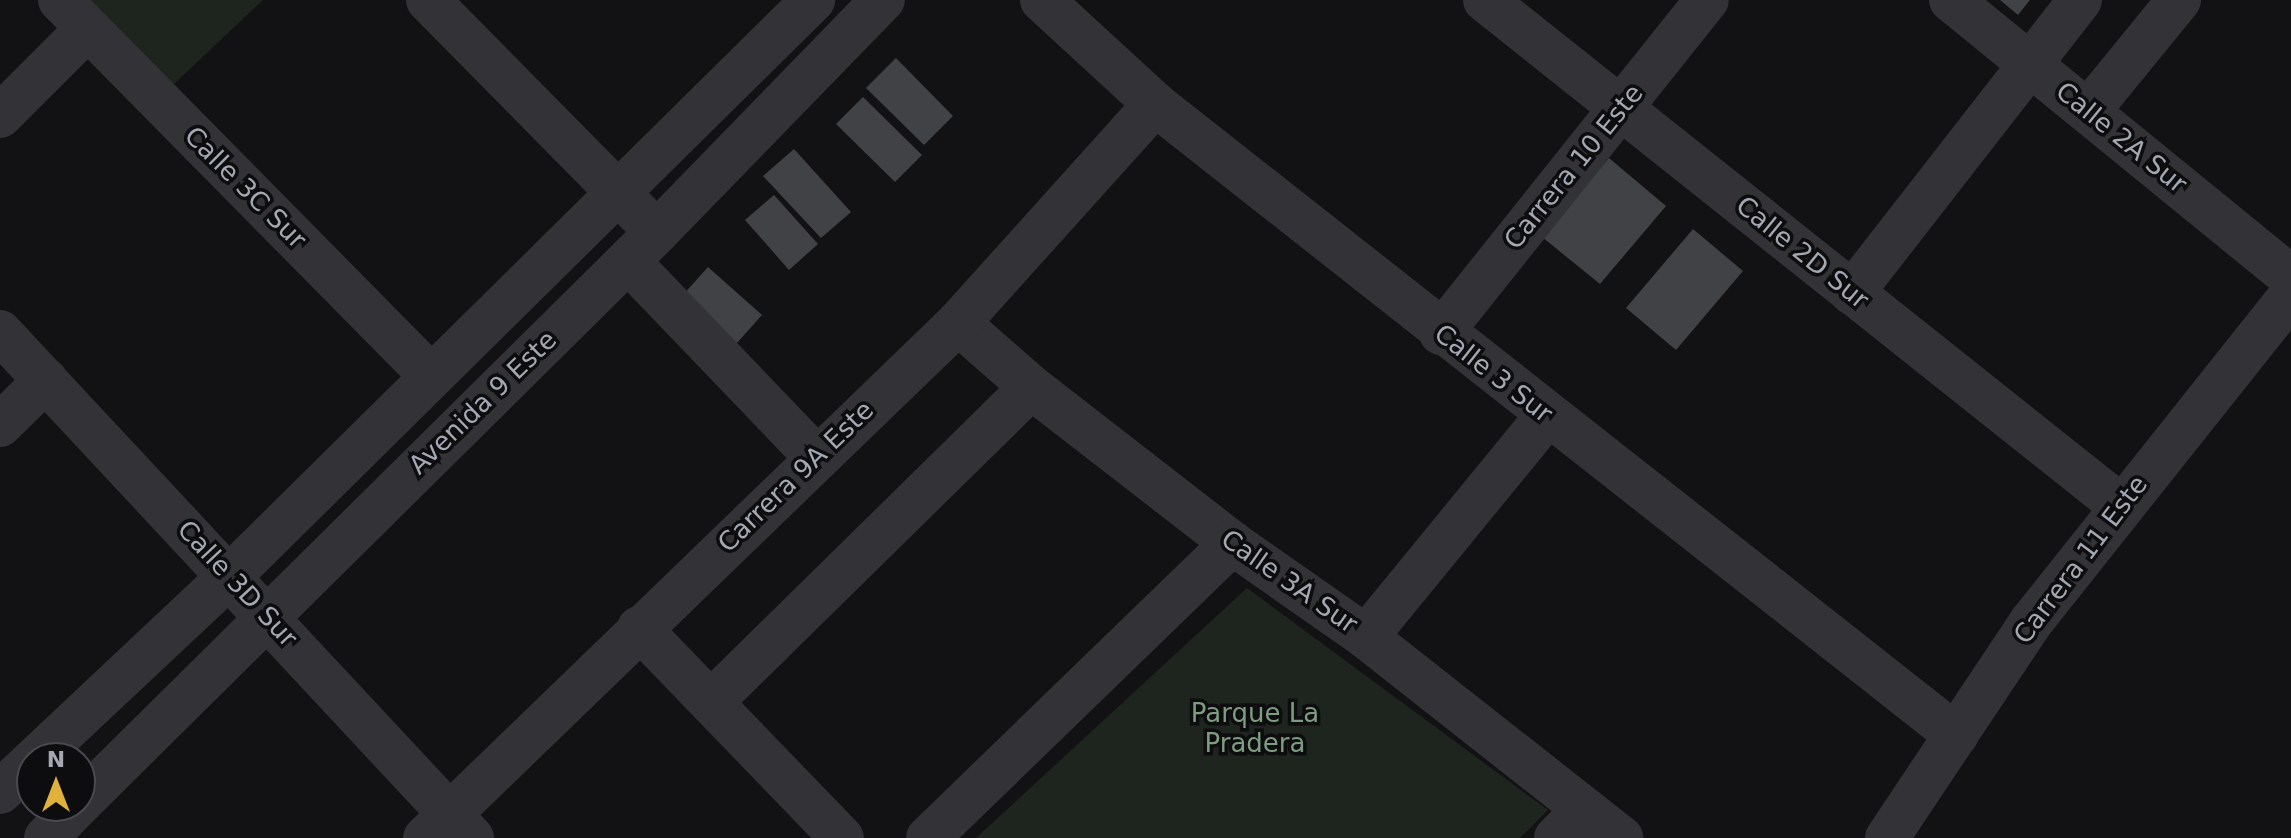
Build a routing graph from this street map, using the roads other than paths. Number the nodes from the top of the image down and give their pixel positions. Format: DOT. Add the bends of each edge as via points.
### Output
graph roads {
  1 [pos="428,0"];
  2 [pos="883,0"];
  3 [pos="1042,0"];
  4 [pos="1485,0"];
  5 [pos="1707,0"];
  6 [pos="1951,0"];
  7 [pos="2080,0"];
  8 [pos="2179,0"];
  9 [pos="809,2"];
  10 [pos="74,14"];
  11 [pos="2029,64"];
  12 [pos="1155,104"];
  13 [pos="1621,108"];
  14 [pos="2090,109"];
  15 [pos="0,116"];
  16 [pos="619,193"];
  17 [pos="642,246"];
  18 [pos="2291,277"];
  19 [pos="1852,293"];
  20 [pos="2291,295"];
  21 [pos="958,323"];
  22 [pos="0,332"];
  23 [pos="1441,333"];
  24 [pos="430,375"];
  25 [pos="46,380"];
  26 [pos="1031,387"];
  27 [pos="1547,416"];
  28 [pos="0,425"];
  29 [pos="815,456"];
  30 [pos="2121,506"];
  31 [pos="1232,543"];
  32 [pos="230,576"];
  33 [pos="266,615"];
  34 [pos="639,628"];
  35 [pos="1366,637"];
  36 [pos="711,702"];
  37 [pos="1956,735"];
  38 [pos="53,742"];
  39 [pos="16,777"];
  40 [pos="96,788"];
  41 [pos="0,792"];
  42 [pos="62,822"];
  43 [pos="1570,824"];
  44 [pos="448,830"];
  45 [pos="46,838"];
  46 [pos="842,838"];
  47 [pos="928,838"];
  48 [pos="1621,838"];
  49 [pos="1887,838"];
  1 -- 16 [label="street"];
  2 -- 17 [label="street, Avenida 9 Este"];
  3 -- 12 [label="street, Calle 3 Sur"];
  4 -- 13 [label="street, Calle 2D Sur"];
  5 -- 13 [label="street, Carrera 10 Este"];
  6 -- 11 [label="street, Calle 2A Sur"];
  7 -- 11 [label="street"];
  8 -- 14 [label="street"];
  9 -- 16 [label="street"];
  10 -- 15 [label="street"];
  10 -- 24 [label="street, Calle 3C Sur"];
  11 -- 14 [label="street, Calle 2A Sur"];
  11 -- 19 [label="street"];
  12 -- 21 [label="street, Carrera 9A Este"];
  12 -- 23 [label="street, Calle 3 Sur"];
  13 -- 19 [label="street, Calle 2D Sur"];
  13 -- 23 [label="street, Carrera 10 Este"];
  14 -- 18 [label="street, Calle 2A Sur"];
  16 -- 17 [label="street"];
  16 -- 24 [label="street"];
  17 -- 29 [label="street"];
  17 -- 33 [label="street, Avenida 9 Este"];
  19 -- 30 [label="street, Calle 2D Sur"];
  20 -- 30 [label="street, Carrera 11 Este"];
  21 -- 26 [label="street, Calle 3A Sur"];
  21 -- 29 [label="street, Carrera 9A Este"];
  22 -- 25 [label="street, Calle 3D Sur"];
  23 -- 27 [label="street, Calle 3 Sur"];
  24 -- 32 [label="street"];
  25 -- 28 [label="street"];
  25 -- 32 [label="street, Calle 3D Sur"];
  26 -- 31 [label="street, Calle 3A Sur"];
  26 -- 36 [label="street"];
  27 -- 35 [label="street"];
  27 -- 37 [label="street, Calle 3 Sur"];
  29 -- 34 [label="street, Carrera 9A Este"];
  30 -- 37 [label="street, Carrera 11 Este" via="2031,622"];
  31 -- 35 [label="street, Calle 3A Sur"];
  31 -- 47 [label="street"];
  32 -- 33 [label="street, Calle 3D Sur"];
  32 -- 38 [label="street"];
  33 -- 40 [label="street, Avenida 9 Este"];
  33 -- 44 [label="street, Calle 3D Sur"];
  34 -- 36 [label="street"];
  34 -- 44 [label="street, Carrera 9A Este"];
  35 -- 43 [label="street, Calle 3A Sur"];
  36 -- 46 [label="street"];
  37 -- 49 [label="street, Carrera 11 Este"];
  39 -- 41 [label="street"];
  42 -- 45 [label="street, Avenida 9 Este"];
  43 -- 48 [label="street, Calle 3A Sur"];
}
